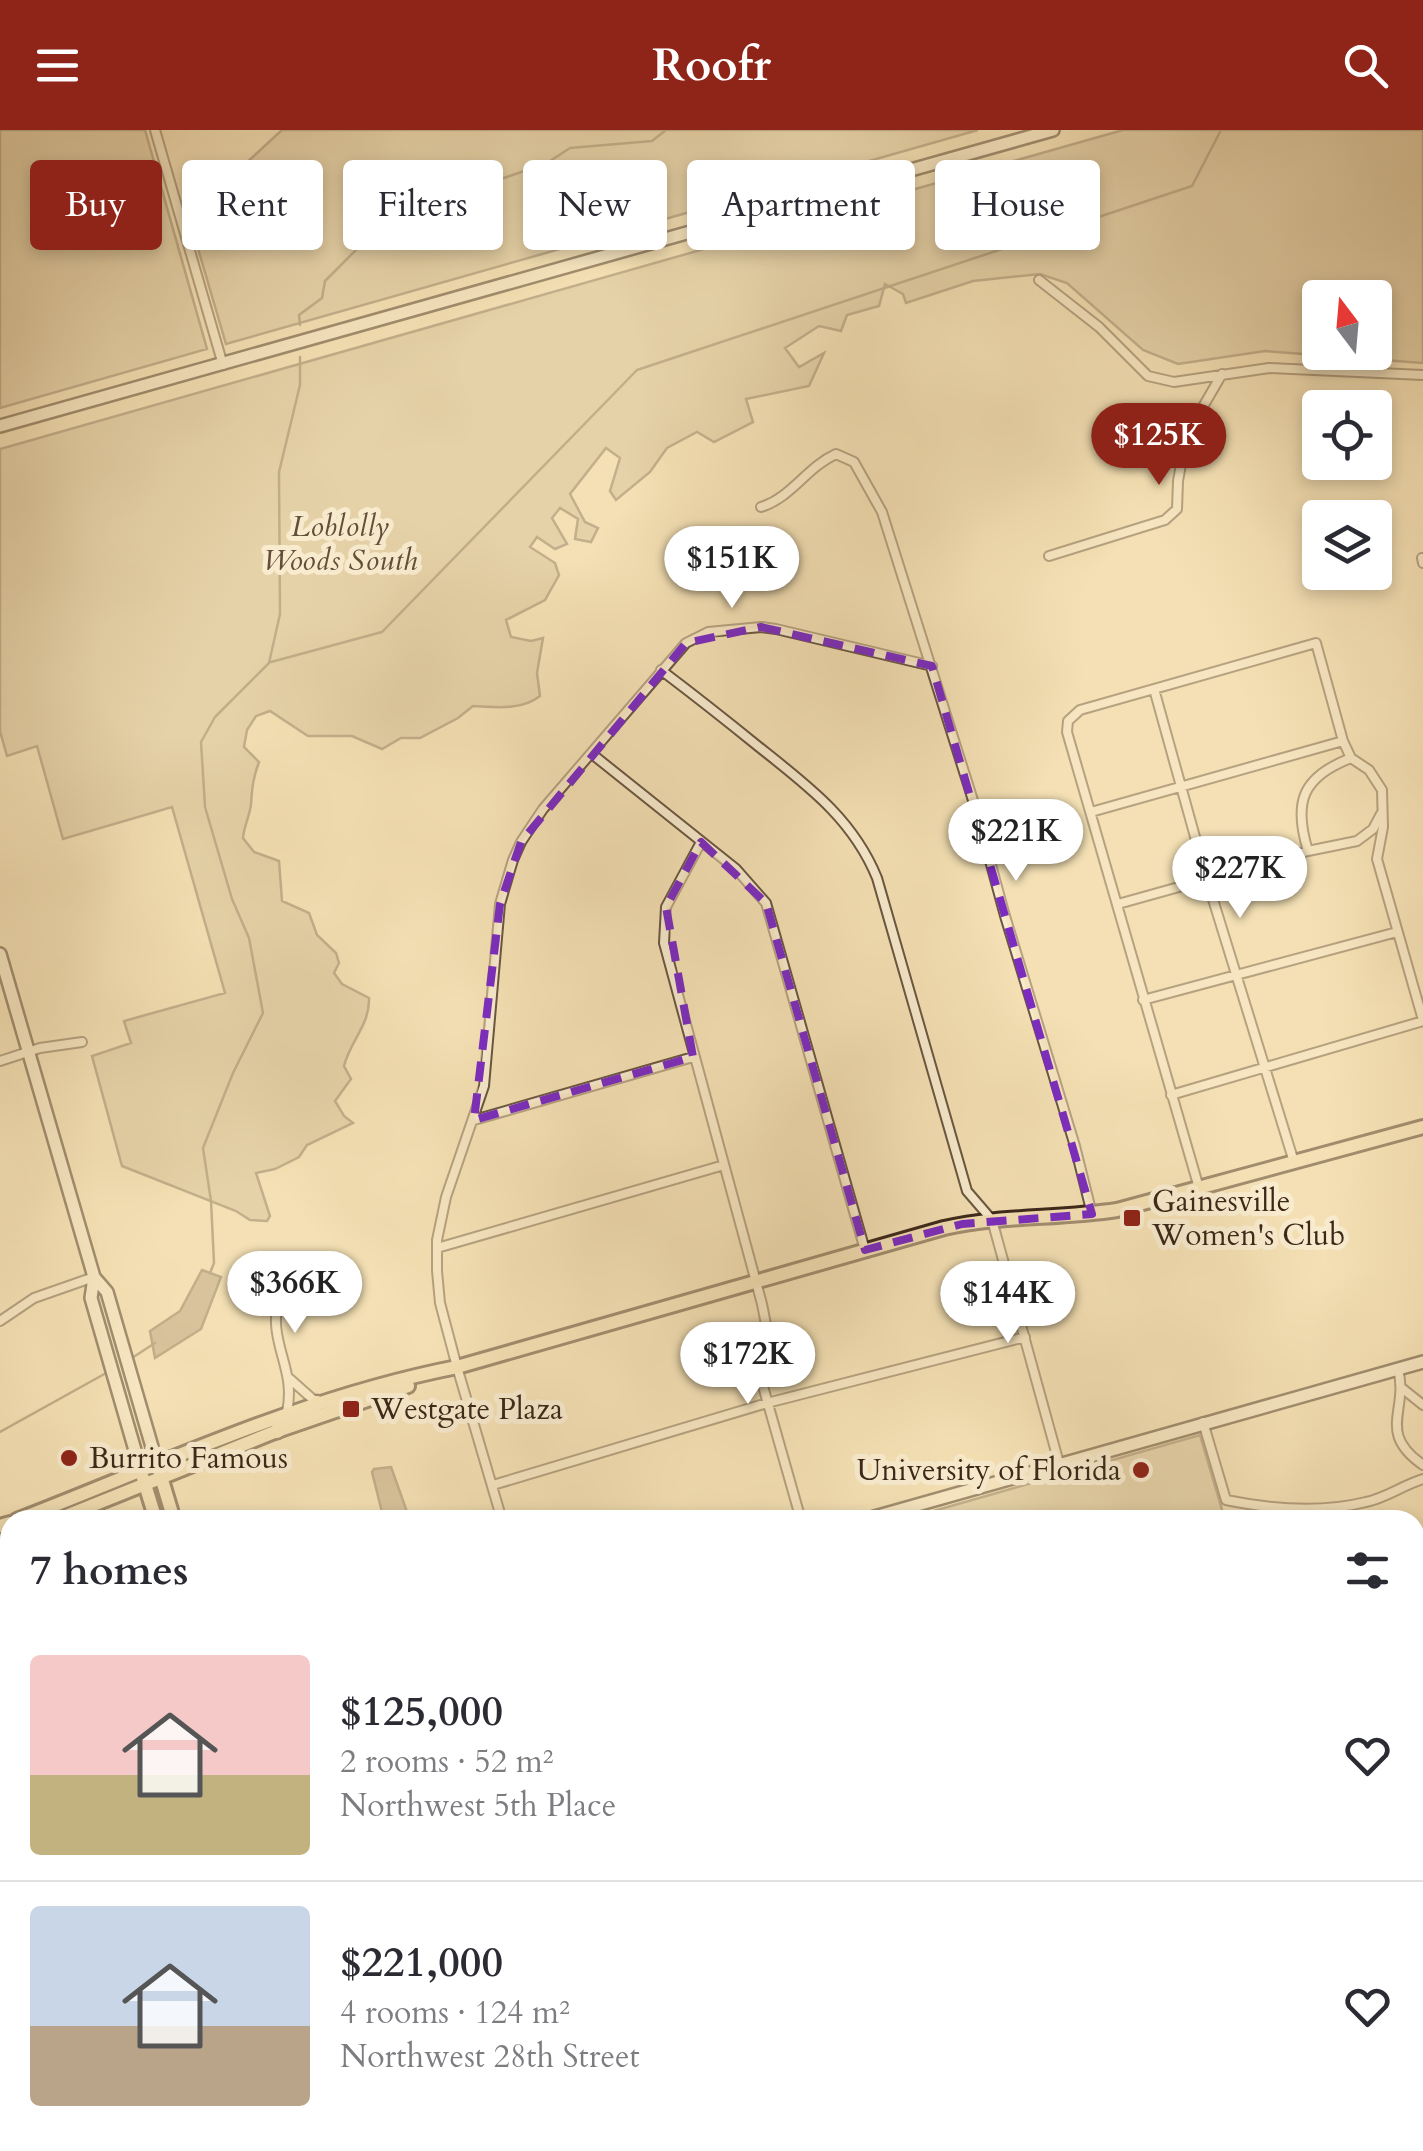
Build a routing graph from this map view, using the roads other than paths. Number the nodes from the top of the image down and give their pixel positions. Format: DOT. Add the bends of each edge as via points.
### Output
graph roads {
  1 [pos="170,130"];
  2 [pos="1053,130"];
  3 [pos="156,132"];
  4 [pos="1038,280"];
  5 [pos="223,365"];
  6 [pos="1222,374"];
  7 [pos="1423,375"];
  8 [pos="0,426"];
  9 [pos="761,507"];
  10 [pos="1049,556"];
  11 [pos="932,666"];
  12 [pos="661,670"];
  13 [pos="1154,689"];
  14 [pos="1343,741"];
  15 [pos="592,754"];
  16 [pos="1350,758"];
  17 [pos="1181,785"];
  18 [pos="1383,810"];
  19 [pos="1091,812"];
  20 [pos="1356,841"];
  21 [pos="701,842"];
  22 [pos="1378,848"];
  23 [pos="1308,851"];
  24 [pos="1207,880"];
  25 [pos="1118,904"];
  26 [pos="1397,932"];
  27 [pos="0,954"];
  28 [pos="1238,974"];
  29 [pos="1143,1000"];
  30 [pos="1423,1020"];
  31 [pos="82,1042"];
  32 [pos="28,1052"];
  33 [pos="693,1056"];
  34 [pos="0,1061"];
  35 [pos="1266,1067"];
  36 [pos="1171,1095"];
  37 [pos="474,1120"];
  38 [pos="1423,1127"];
  39 [pos="1294,1162"];
  40 [pos="724,1166"];
  41 [pos="1199,1188"];
  42 [pos="1092,1214"];
  43 [pos="992,1220"];
  44 [pos="438,1248"];
  45 [pos="865,1250"];
  46 [pos="94,1278"];
  47 [pos="756,1282"];
  48 [pos="280,1294"];
  49 [pos="0,1319"];
  50 [pos="1025,1337"];
  51 [pos="1423,1362"];
  52 [pos="457,1367"];
  53 [pos="1398,1369"];
  54 [pos="290,1379"];
  55 [pos="1403,1389"];
  56 [pos="317,1402"];
  57 [pos="767,1403"];
  58 [pos="1423,1406"];
  59 [pos="287,1412"];
  60 [pos="1202,1422"];
  61 [pos="277,1431"];
  62 [pos="1059,1463"];
  63 [pos="1423,1465"];
  64 [pos="159,1470"];
  65 [pos="143,1478"];
  66 [pos="1423,1479"];
  67 [pos="493,1484"];
  68 [pos="46,1510"];
  69 [pos="77,1510"];
  70 [pos="153,1510"];
  71 [pos="171,1510"];
  72 [pos="500,1510"];
  73 [pos="798,1510"];
  74 [pos="898,1510"];
  1 -- 3 [label="street"];
  2 -- 5 [label="main road"];
  3 -- 5 [label="street"];
  4 -- 6 [label="street" via="1148,376 1174,382"];
  5 -- 8 [label="main road"];
  6 -- 7 [label="street" via="1269,368"];
  6 -- 10 [label="street" via="1186,436 1177,509 1165,520"];
  9 -- 11 [label="street" via="777,502 825,459 836,454 854,462 882,512"];
  11 -- 12 [label="street" via="761,627 708,632 686,643"];
  11 -- 42 [label="street"];
  12 -- 15 [label="street"];
  12 -- 43 [label="street" via="821,796 867,854 967,1191"];
  13 -- 14 [label="street" via="1316,643"];
  13 -- 17 [label="street"];
  13 -- 19 [label="street" via="1080,710 1068,720"];
  14 -- 16 [label="street"];
  14 -- 17 [label="street"];
  15 -- 21 [label="street"];
  15 -- 37 [label="street" via="544,809 513,860 500,904 484,1086"];
  16 -- 18 [label="street" via="1376,778"];
  16 -- 23 [label="street" via="1322,770 1304,792 1300,822"];
  17 -- 19 [label="street"];
  17 -- 24 [label="street"];
  18 -- 20 [label="street"];
  18 -- 22 [label="street"];
  19 -- 25 [label="street"];
  20 -- 22 [label="street"];
  20 -- 23 [label="street"];
  21 -- 33 [label="street" via="666,906 663,929"];
  21 -- 45 [label="street" via="766,903"];
  22 -- 26 [label="street"];
  23 -- 24 [label="street"];
  24 -- 25 [label="street"];
  24 -- 28 [label="street"];
  25 -- 29 [label="street"];
  26 -- 28 [label="street"];
  26 -- 30 [label="street"];
  27 -- 32 [label="main road"];
  28 -- 29 [label="street"];
  28 -- 35 [label="street"];
  29 -- 36 [label="street"];
  30 -- 35 [label="street"];
  31 -- 32 [label="street"];
  32 -- 34 [label="street"];
  32 -- 46 [label="main road"];
  33 -- 37 [label="street"];
  33 -- 40 [label="street"];
  35 -- 36 [label="street"];
  35 -- 39 [label="street"];
  36 -- 41 [label="street"];
  37 -- 44 [label="street" via="446,1197"];
  38 -- 39 [label="main road"];
  39 -- 41 [label="main road"];
  40 -- 44 [label="street"];
  40 -- 47 [label="street"];
  41 -- 42 [label="main road"];
  42 -- 43 [label="main road"];
  43 -- 45 [label="main road"];
  43 -- 50 [label="street"];
  44 -- 52 [label="street" via="440,1303"];
  45 -- 47 [label="main road"];
  46 -- 49 [label="street" via="34,1298"];
  46 -- 64 [label="main road" via="107,1292"];
  46 -- 65 [label="main road" via="90,1298"];
  47 -- 52 [label="main road"];
  47 -- 57 [label="street" via="769,1340 759,1372"];
  48 -- 54 [label="street" via="275,1335"];
  50 -- 57 [label="street"];
  50 -- 62 [label="street"];
  51 -- 53 [label="main road"];
  52 -- 56 [label="main road"];
  52 -- 61 [label="main road"];
  52 -- 67 [label="street"];
  53 -- 55 [label="street"];
  53 -- 60 [label="main road"];
  54 -- 56 [label="street"];
  54 -- 59 [label="street"];
  55 -- 58 [label="street"];
  55 -- 63 [label="street" via="1396,1433"];
  56 -- 59 [label="main road"];
  56 -- 61 [label="highway" via="309,1414"];
  57 -- 67 [label="street"];
  57 -- 73 [label="street"];
  59 -- 64 [label="main road"];
  60 -- 62 [label="main road"];
  60 -- 66 [label="street" via="1227,1500 1342,1506"];
  61 -- 64 [label="main road"];
  62 -- 74 [label="main road"];
  64 -- 65 [label="main road"];
  64 -- 71 [label="main road"];
  65 -- 68 [label="main road"];
  65 -- 69 [label="main road"];
  65 -- 70 [label="main road"];
  67 -- 72 [label="street"];
}
